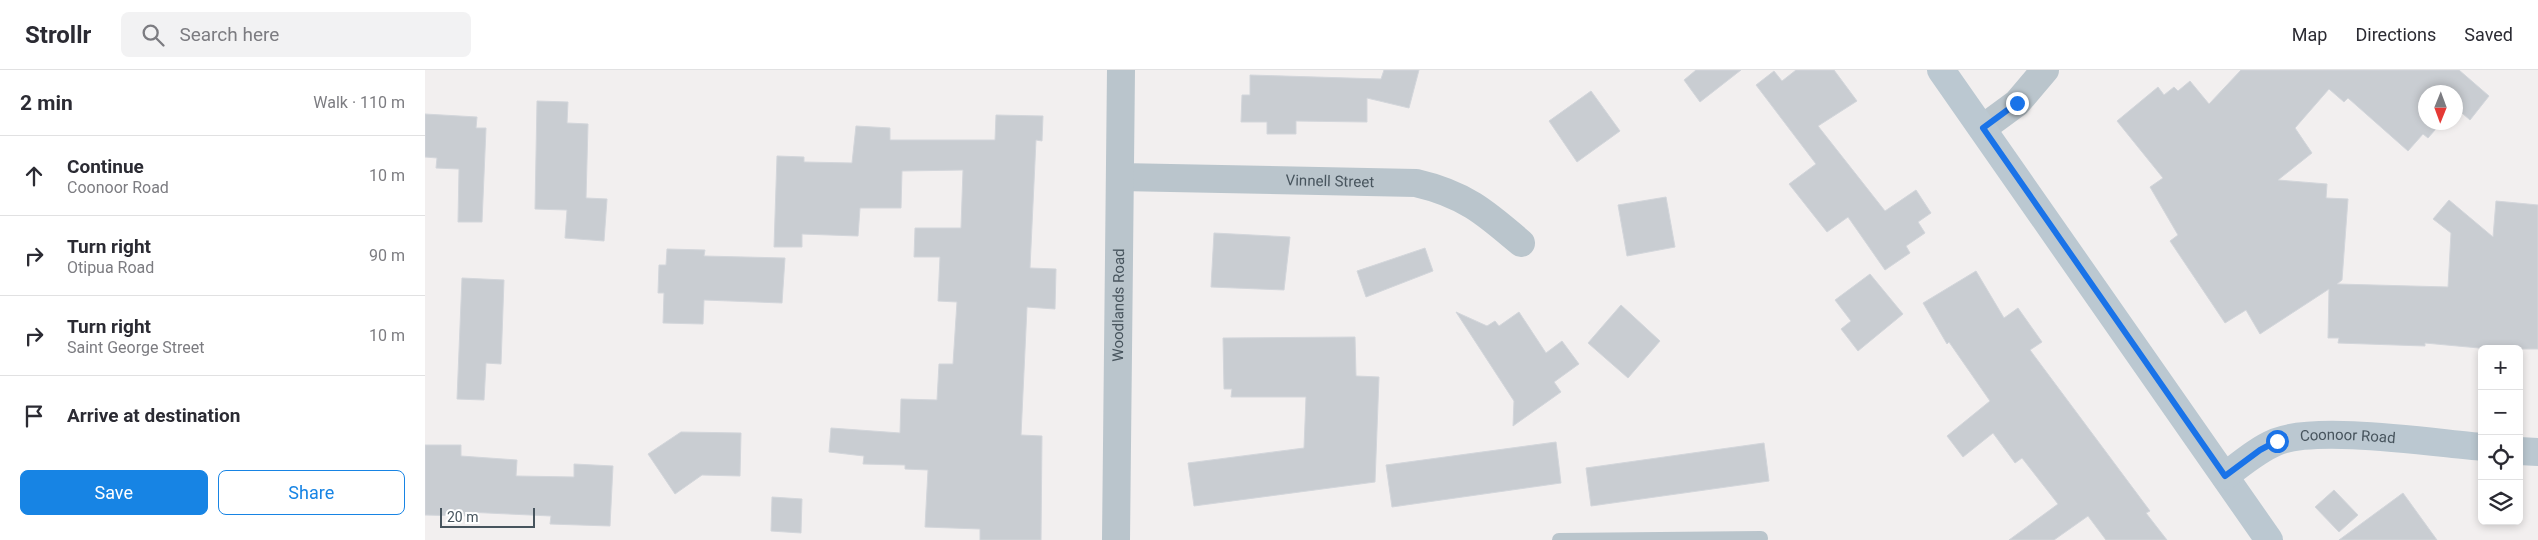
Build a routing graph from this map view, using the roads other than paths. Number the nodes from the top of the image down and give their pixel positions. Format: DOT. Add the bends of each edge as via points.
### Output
graph roads {
  1 [pos="1121,70"];
  2 [pos="1941,70"];
  3 [pos="2045,70"];
  4 [pos="1983,128"];
  5 [pos="1120,177"];
  6 [pos="1521,244"];
  7 [pos="2478,447"];
  8 [pos="2523,450"];
  9 [pos="2538,452"];
  10 [pos="2225,476"];
  11 [pos="1761,538"];
  12 [pos="1116,540"];
  13 [pos="1559,540"];
  14 [pos="2269,540"];
  1 -- 5 [label="street, Woodlands Road"];
  2 -- 4 [label="street"];
  3 -- 4 [label="street" via="2017,103"];
  4 -- 10 [label="street"];
  5 -- 6 [label="street, Vinnell Street" via="1415,183 1465,199"];
  5 -- 12 [label="street, Woodlands Road"];
  7 -- 10 [label="street, Coonoor Road" via="2356,436 2295,437 2277,441 2260,450"];
  8 -- 9 [label="street"];
  10 -- 14 [label="street"];
  11 -- 13 [label="lane"];
}
